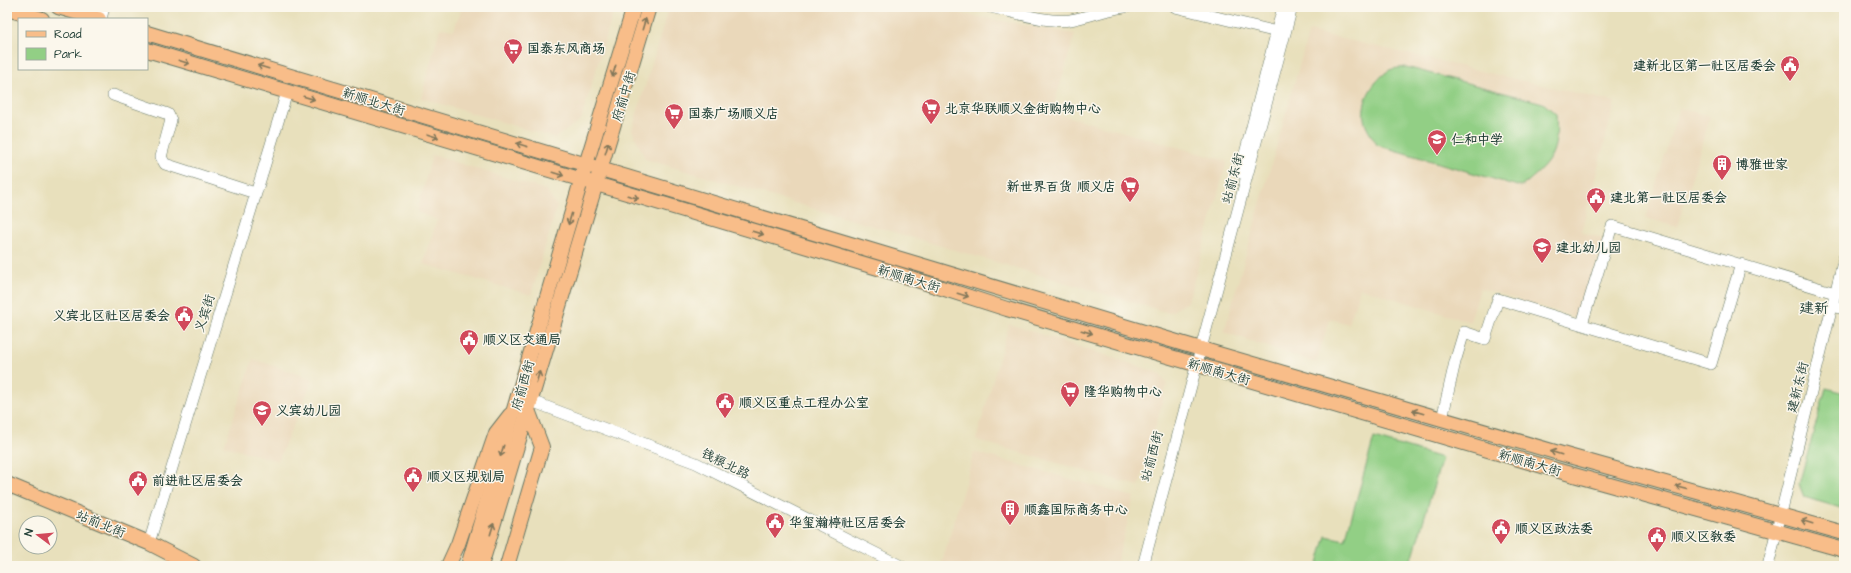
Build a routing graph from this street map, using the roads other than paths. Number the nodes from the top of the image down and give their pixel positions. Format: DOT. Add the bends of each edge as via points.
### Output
graph roads {
  1 [pos="58,7"];
  2 [pos="104,7"];
  3 [pos="634,7"];
  4 [pos="650,7"];
  5 [pos="990,7"];
  6 [pos="1125,7"];
  7 [pos="1175,7"];
  8 [pos="1283,7"];
  9 [pos="1292,7"];
  10 [pos="1111,8"];
  11 [pos="7,9"];
  12 [pos="7,13"];
  13 [pos="37,18"];
  14 [pos="96,18"];
  15 [pos="100,18"];
  16 [pos="1277,32"];
  17 [pos="148,33"];
  18 [pos="148,50"];
  19 [pos="287,92"];
  20 [pos="112,95"];
  21 [pos="586,165"];
  22 [pos="601,169"];
  23 [pos="581,181"];
  24 [pos="596,186"];
  25 [pos="255,193"];
  26 [pos="1844,258"];
  27 [pos="1741,264"];
  28 [pos="1835,292"];
  29 [pos="1832,306"];
  30 [pos="1844,309"];
  31 [pos="1582,324"];
  32 [pos="1196,355"];
  33 [pos="525,406"];
  34 [pos="1442,419"];
  35 [pos="7,484"];
  36 [pos="1778,523"];
  37 [pos="1844,533"];
  38 [pos="149,543"];
  39 [pos="1844,550"];
  40 [pos="194,566"];
  41 [pos="448,566"];
  42 [pos="468,566"];
  43 [pos="481,566"];
  44 [pos="507,566"];
  45 [pos="901,566"];
  46 [pos="1136,566"];
  47 [pos="1143,566"];
  48 [pos="1768,566"];
  1 -- 14 [label="main road"];
  2 -- 15 [label="street"];
  3 -- 21 [label="main road, 府前中街, one-way"];
  22 -- 4 [label="main road, 府前中街, one-way"];
  5 -- 10 [label="street" via="1058,21 1072,20"];
  6 -- 10 [label="street"];
  7 -- 16 [label="street"];
  8 -- 16 [label="street, 站前东街"];
  9 -- 32 [label="street, 站前东街"];
  11 -- 13 [label="main road"];
  12 -- 13 [label="street"];
  16 -- 32 [label="street, 站前东街"];
  21 -- 17 [label="main road, 新顺北大街, one-way"];
  18 -- 19 [label="main road, 新顺北大街, one-way"];
  19 -- 23 [label="main road, 新顺北大街, one-way"];
  19 -- 25 [label="street, 义宾街"];
  20 -- 25 [label="street" via="168,114 170,120 161,157 165,164"];
  21 -- 22 [label="main road, 新顺北大街"];
  21 -- 23 [label="main road, 府前中街"];
  22 -- 24 [label="main road, 府前中街"];
  22 -- 32 [label="main road, 新顺南大街"];
  23 -- 24 [label="main road, 新顺北大街"];
  23 -- 33 [label="main road, 府前西街, one-way"];
  24 -- 32 [label="main road, 新顺南大街, one-way"];
  33 -- 24 [label="main road, 府前西街, one-way"];
  25 -- 38 [label="street, 义宾街"];
  26 -- 28 [label="street, 建新东街"];
  27 -- 28 [label="street"];
  27 -- 31 [label="street" via="1612,226"];
  27 -- 31 [label="street" via="1711,364"];
  28 -- 29 [label="street, 建新东街"];
  29 -- 30 [label="street"];
  29 -- 36 [label="street, 建新东街"];
  31 -- 34 [label="street" via="1498,299 1485,339 1464,332"];
  34 -- 32 [label="main road, 新顺南大街, one-way"];
  32 -- 36 [label="main road, 新顺南大街" via="1556,469"];
  32 -- 46 [label="street, 站前西街"];
  32 -- 47 [label="street, 站前西街"];
  33 -- 41 [label="main road" via="496,433"];
  33 -- 42 [label="main road, 府前西街, one-way"];
  43 -- 33 [label="main road, 府前西街, one-way"];
  33 -- 44 [label="main road" via="542,447"];
  33 -- 45 [label="street, 钱粮北路" via="696,463"];
  36 -- 34 [label="main road, 新顺南大街, one-way" via="1576,458"];
  35 -- 38 [label="main road, 站前北街"];
  37 -- 36 [label="main road, 新顺南大街, one-way"];
  36 -- 39 [label="main road, 新顺南大街"];
  36 -- 48 [label="street, 建新东街"];
  38 -- 40 [label="main road, 站前北街"];
}
